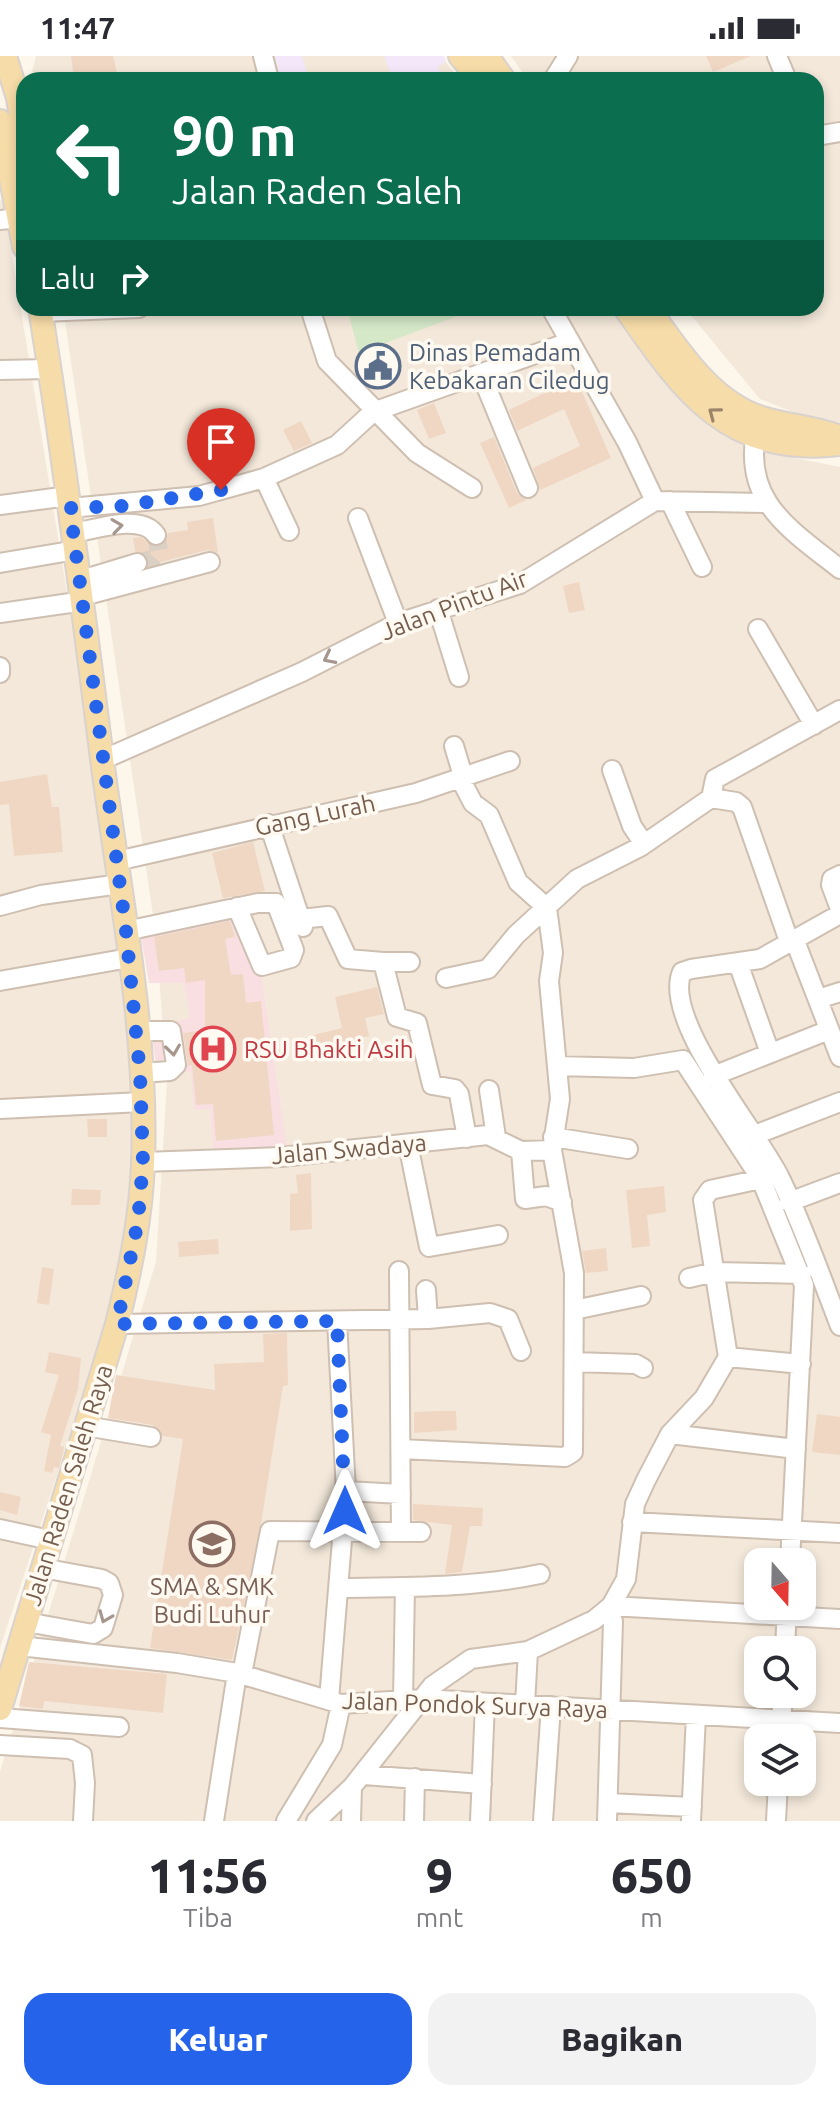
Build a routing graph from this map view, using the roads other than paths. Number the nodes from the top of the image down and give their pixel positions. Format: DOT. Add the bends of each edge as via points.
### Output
graph roads {
  1 [pos="5,56"];
  2 [pos="460,56"];
  3 [pos="474,72"];
  4 [pos="16,92"];
  5 [pos="0,121"];
  6 [pos="9,219"];
  7 [pos="41,316"];
  8 [pos="313,316"];
  9 [pos="555,316"];
  10 [pos="631,316"];
  11 [pos="654,316"];
  12 [pos="569,342"];
  13 [pos="49,369"];
  14 [pos="0,370"];
  15 [pos="481,374"];
  16 [pos="373,412"];
  17 [pos="757,428"];
  18 [pos="840,437"];
  19 [pos="840,444"];
  20 [pos="264,478"];
  21 [pos="472,488"];
  22 [pos="528,488"];
  23 [pos="662,501"];
  24 [pos="70,502"];
  25 [pos="765,503"];
  26 [pos="0,505"];
  27 [pos="358,518"];
  28 [pos="289,531"];
  29 [pos="156,535"];
  30 [pos="75,541"];
  31 [pos="210,562"];
  32 [pos="0,563"];
  33 [pos="137,563"];
  34 [pos="702,567"];
  35 [pos="840,569"];
  36 [pos="83,592"];
  37 [pos="438,609"];
  38 [pos="0,613"];
  39 [pos="398,623"];
  40 [pos="758,629"];
  41 [pos="459,677"];
  42 [pos="840,710"];
  43 [pos="814,725"];
  44 [pos="454,746"];
  45 [pos="102,760"];
  46 [pos="510,761"];
  47 [pos="612,770"];
  48 [pos="462,777"];
  49 [pos="711,798"];
  50 [pos="269,824"];
  51 [pos="644,844"];
  52 [pos="117,861"];
  53 [pos="840,875"];
  54 [pos="120,884"];
  55 [pos="0,906"];
  56 [pos="237,907"];
  57 [pos="547,908"];
  58 [pos="840,911"];
  59 [pos="126,931"];
  60 [pos="792,942"];
  61 [pos="129,958"];
  62 [pos="383,962"];
  63 [pos="410,962"];
  64 [pos="738,963"];
  65 [pos="446,978"];
  66 [pos="0,981"];
  67 [pos="840,992"];
  68 [pos="818,999"];
  69 [pos="829,1030"];
  70 [pos="137,1031"];
  71 [pos="770,1053"];
  72 [pos="840,1057"];
  73 [pos="557,1066"];
  74 [pos="140,1073"];
  75 [pos="713,1076"];
  76 [pos="489,1090"];
  77 [pos="142,1102"];
  78 [pos="840,1102"];
  79 [pos="0,1109"];
  80 [pos="752,1136"];
  81 [pos="496,1137"];
  82 [pos="467,1138"];
  83 [pos="552,1143"];
  84 [pos="408,1144"];
  85 [pos="628,1149"];
  86 [pos="521,1151"];
  87 [pos="143,1162"];
  88 [pos="761,1179"];
  89 [pos="840,1183"];
  90 [pos="562,1202"];
  91 [pos="789,1202"];
  92 [pos="498,1235"];
  93 [pos="399,1271"];
  94 [pos="715,1272"];
  95 [pos="689,1278"];
  96 [pos="803,1280"];
  97 [pos="832,1283"];
  98 [pos="426,1290"];
  99 [pos="641,1296"];
  100 [pos="574,1310"];
  101 [pos="401,1319"];
  102 [pos="428,1319"];
  103 [pos="337,1321"];
  104 [pos="117,1324"];
  105 [pos="840,1326"];
  106 [pos="521,1351"];
  107 [pos="728,1357"];
  108 [pos="574,1362"];
  109 [pos="801,1364"];
  110 [pos="643,1368"];
  111 [pos="85,1426"];
  112 [pos="670,1434"];
  113 [pos="151,1437"];
  114 [pos="401,1449"];
  115 [pos="796,1449"];
  116 [pos="346,1491"];
  117 [pos="401,1494"];
  118 [pos="632,1522"];
  119 [pos="0,1529"];
  120 [pos="344,1531"];
  121 [pos="792,1531"];
  122 [pos="401,1532"];
  123 [pos="421,1532"];
  124 [pos="840,1533"];
  125 [pos="50,1540"];
  126 [pos="791,1548"];
  127 [pos="42,1568"];
  128 [pos="540,1574"];
  129 [pos="405,1587"];
  130 [pos="339,1588"];
  131 [pos="608,1608"];
  132 [pos="744,1610"];
  133 [pos="816,1615"];
  134 [pos="840,1619"];
  135 [pos="26,1622"];
  136 [pos="19,1646"];
  137 [pos="528,1651"];
  138 [pos="6,1667"];
  139 [pos="239,1674"];
  140 [pos="424,1699"];
  141 [pos="403,1700"];
  142 [pos="335,1702"];
  143 [pos="485,1703"];
  144 [pos="525,1705"];
  145 [pos="551,1706"];
  146 [pos="0,1709"];
  147 [pos="696,1715"];
  148 [pos="0,1718"];
  149 [pos="612,1718"];
  150 [pos="840,1723"];
  151 [pos="751,1724"];
  152 [pos="816,1725"];
  153 [pos="119,1727"];
  154 [pos="0,1745"];
  155 [pos="415,1778"];
  156 [pos="358,1781"];
  157 [pos="482,1784"];
  158 [pos="777,1796"];
  159 [pos="607,1812"];
  160 [pos="692,1814"];
  161 [pos="83,1821"];
  162 [pos="214,1821"];
  163 [pos="286,1821"];
  164 [pos="316,1821"];
  165 [pos="351,1821"];
  166 [pos="414,1821"];
  167 [pos="480,1821"];
  168 [pos="543,1821"];
  169 [pos="776,1821"];
  1 -- 4 [label="main road"];
  2 -- 3 [label="main road"];
  5 -- 6 [label="main road"];
  7 -- 13 [label="main road, Jalan Raden Saleh Raya"];
  8 -- 16 [label="street" via="327,361"];
  9 -- 12 [label="street"];
  17 -- 10 [label="main road, one-way" via="714,415 672,374"];
  11 -- 17 [label="main road" via="686,361"];
  12 -- 15 [label="street"];
  12 -- 23 [label="street"];
  13 -- 14 [label="street"];
  13 -- 24 [label="main road, Jalan Raden Saleh Raya"];
  15 -- 16 [label="street"];
  15 -- 22 [label="street"];
  16 -- 20 [label="street" via="337,445"];
  16 -- 21 [label="street" via="417,453"];
  17 -- 18 [label="main road"];
  17 -- 19 [label="main road" via="815,447"];
  17 -- 25 [label="street" via="754,467"];
  20 -- 24 [label="street" via="199,496"];
  20 -- 28 [label="street"];
  23 -- 25 [label="street"];
  23 -- 34 [label="street"];
  23 -- 37 [label="street, Jalan Pintu Air" via="520,584"];
  24 -- 26 [label="street"];
  24 -- 30 [label="main road, Jalan Raden Saleh Raya"];
  25 -- 35 [label="street"];
  27 -- 39 [label="street"];
  30 -- 29 [label="street, one-way" via="141,523"];
  30 -- 32 [label="street"];
  30 -- 36 [label="main road, Jalan Raden Saleh Raya"];
  31 -- 36 [label="street"];
  33 -- 36 [label="street"];
  36 -- 38 [label="street"];
  36 -- 45 [label="main road, Jalan Raden Saleh Raya"];
  37 -- 39 [label="street, Jalan Pintu Air"];
  37 -- 41 [label="street"];
  39 -- 45 [label="street, Jalan Pintu Air, one-way" via="302,672"];
  40 -- 43 [label="street"];
  42 -- 43 [label="street"];
  43 -- 49 [label="street" via="715,779"];
  44 -- 48 [label="street"];
  45 -- 52 [label="main road, Jalan Raden Saleh Raya"];
  46 -- 48 [label="street, Gang Lurah"];
  47 -- 51 [label="street"];
  48 -- 50 [label="street, Gang Lurah" via="416,793"];
  48 -- 57 [label="street" via="473,803 489,815 518,882"];
  49 -- 51 [label="street"];
  49 -- 60 [label="street" via="742,807"];
  50 -- 52 [label="street, Gang Lurah"];
  50 -- 62 [label="street" via="302,923 328,916 348,959"];
  51 -- 57 [label="street" via="577,879"];
  52 -- 54 [label="main road, Jalan Raden Saleh Raya"];
  53 -- 58 [label="street" via="831,885"];
  54 -- 55 [label="street"];
  54 -- 59 [label="main road, Jalan Raden Saleh Raya"];
  56 -- 59 [label="street"];
  57 -- 65 [label="street" via="488,969"];
  57 -- 73 [label="street"];
  58 -- 60 [label="street"];
  59 -- 61 [label="main road, Jalan Raden Saleh Raya"];
  60 -- 64 [label="street" via="760,959"];
  60 -- 68 [label="street"];
  61 -- 66 [label="street"];
  61 -- 70 [label="main road, Jalan Raden Saleh Raya"];
  62 -- 63 [label="street"];
  62 -- 82 [label="street" via="397,1017 417,1023 432,1085 459,1094"];
  64 -- 71 [label="street"];
  64 -- 75 [label="street" via="691,969 678,979 688,1021"];
  67 -- 68 [label="street"];
  68 -- 69 [label="street"];
  69 -- 71 [label="street"];
  69 -- 72 [label="street"];
  70 -- 74 [label="main road, Jalan Raden Saleh Raya"];
  70 -- 74 [label="street, one-way" via="171,1031 176,1065 170,1071"];
  71 -- 75 [label="street"];
  73 -- 83 [label="street" via="560,1099"];
  73 -- 88 [label="street" via="634,1068 683,1060"];
  74 -- 77 [label="main road, Jalan Raden Saleh Raya"];
  75 -- 80 [label="street"];
  76 -- 81 [label="street"];
  77 -- 79 [label="street"];
  77 -- 87 [label="main road, Jalan Raden Saleh Raya"];
  78 -- 80 [label="street"];
  80 -- 91 [label="street" via="780,1177"];
  81 -- 82 [label="street, Jalan Swadaya"];
  81 -- 86 [label="street"];
  82 -- 84 [label="street, Jalan Swadaya"];
  83 -- 85 [label="street"];
  83 -- 86 [label="street"];
  83 -- 90 [label="street"];
  84 -- 87 [label="street, Jalan Swadaya" via="281,1157"];
  84 -- 92 [label="street" via="429,1247"];
  86 -- 90 [label="street" via="525,1199 546,1196"];
  87 -- 104 [label="main road, Jalan Raden Saleh Raya" via="131,1269"];
  88 -- 94 [label="street" via="710,1190 703,1200"];
  88 -- 96 [label="street"];
  89 -- 91 [label="street"];
  90 -- 100 [label="street" via="574,1273"];
  91 -- 97 [label="street"];
  93 -- 101 [label="street"];
  94 -- 95 [label="street"];
  94 -- 96 [label="street"];
  94 -- 107 [label="street"];
  96 -- 97 [label="street"];
  96 -- 109 [label="street"];
  97 -- 105 [label="street"];
  98 -- 102 [label="street"];
  99 -- 100 [label="street"];
  100 -- 108 [label="street"];
  101 -- 102 [label="street"];
  101 -- 103 [label="street"];
  101 -- 114 [label="street"];
  102 -- 106 [label="street" via="499,1314 513,1326"];
  103 -- 104 [label="street"];
  103 -- 116 [label="street"];
  104 -- 111 [label="main road, Jalan Raden Saleh Raya"];
  107 -- 109 [label="street"];
  107 -- 112 [label="street" via="704,1398"];
  108 -- 110 [label="street"];
  108 -- 114 [label="street" via="571,1455"];
  109 -- 115 [label="street"];
  111 -- 113 [label="street"];
  111 -- 125 [label="main road, Jalan Raden Saleh Raya"];
  112 -- 115 [label="street"];
  112 -- 118 [label="street" via="635,1504"];
  114 -- 117 [label="street"];
  115 -- 121 [label="street"];
  116 -- 117 [label="street"];
  116 -- 120 [label="street"];
  117 -- 122 [label="street"];
  118 -- 121 [label="street"];
  118 -- 131 [label="street" via="626,1579"];
  119 -- 125 [label="street"];
  120 -- 122 [label="street"];
  120 -- 130 [label="street"];
  120 -- 139 [label="street" via="270,1531"];
  121 -- 124 [label="street"];
  121 -- 126 [label="street"];
  122 -- 123 [label="street"];
  125 -- 127 [label="main road, Jalan Raden Saleh Raya"];
  127 -- 135 [label="main road, Jalan Raden Saleh Raya"];
  127 -- 135 [label="street, one-way" via="109,1583 113,1595 103,1628 93,1634"];
  128 -- 129 [label="street"];
  129 -- 130 [label="street"];
  129 -- 141 [label="street"];
  130 -- 142 [label="street"];
  131 -- 132 [label="street"];
  131 -- 137 [label="street"];
  131 -- 149 [label="street" via="613,1621"];
  133 -- 134 [label="street"];
  135 -- 136 [label="main road, Jalan Raden Saleh Raya"];
  136 -- 138 [label="main road, Jalan Raden Saleh Raya"];
  136 -- 139 [label="street, Jalan Pondok Surya Raya"];
  137 -- 140 [label="street" via="471,1659 432,1686"];
  137 -- 144 [label="street"];
  138 -- 146 [label="main road, Jalan Raden Saleh Raya"];
  139 -- 142 [label="street, Jalan Pondok Surya Raya"];
  139 -- 162 [label="street"];
  140 -- 141 [label="street, Jalan Pondok Surya Raya"];
  140 -- 143 [label="street, Jalan Pondok Surya Raya"];
  140 -- 156 [label="street"];
  141 -- 142 [label="street, Jalan Pondok Surya Raya"];
  142 -- 163 [label="street" via="332,1745"];
  143 -- 144 [label="street, Jalan Pondok Surya Raya"];
  143 -- 157 [label="street"];
  144 -- 145 [label="street, Jalan Pondok Surya Raya"];
  145 -- 149 [label="street, Jalan Pondok Surya Raya"];
  145 -- 168 [label="street"];
  147 -- 149 [label="street, Jalan Pondok Surya Raya"];
  147 -- 151 [label="street, Jalan Pondok Surya Raya"];
  147 -- 160 [label="street"];
  148 -- 153 [label="street"];
  149 -- 159 [label="street"];
  150 -- 152 [label="street, Jalan Pondok Surya Raya"];
  154 -- 161 [label="street" via="70,1749 82,1755"];
  155 -- 156 [label="street"];
  155 -- 157 [label="street"];
  155 -- 166 [label="street"];
  156 -- 164 [label="street"];
  156 -- 165 [label="street"];
  157 -- 167 [label="street"];
  158 -- 169 [label="street"];
  159 -- 160 [label="street"];
}
